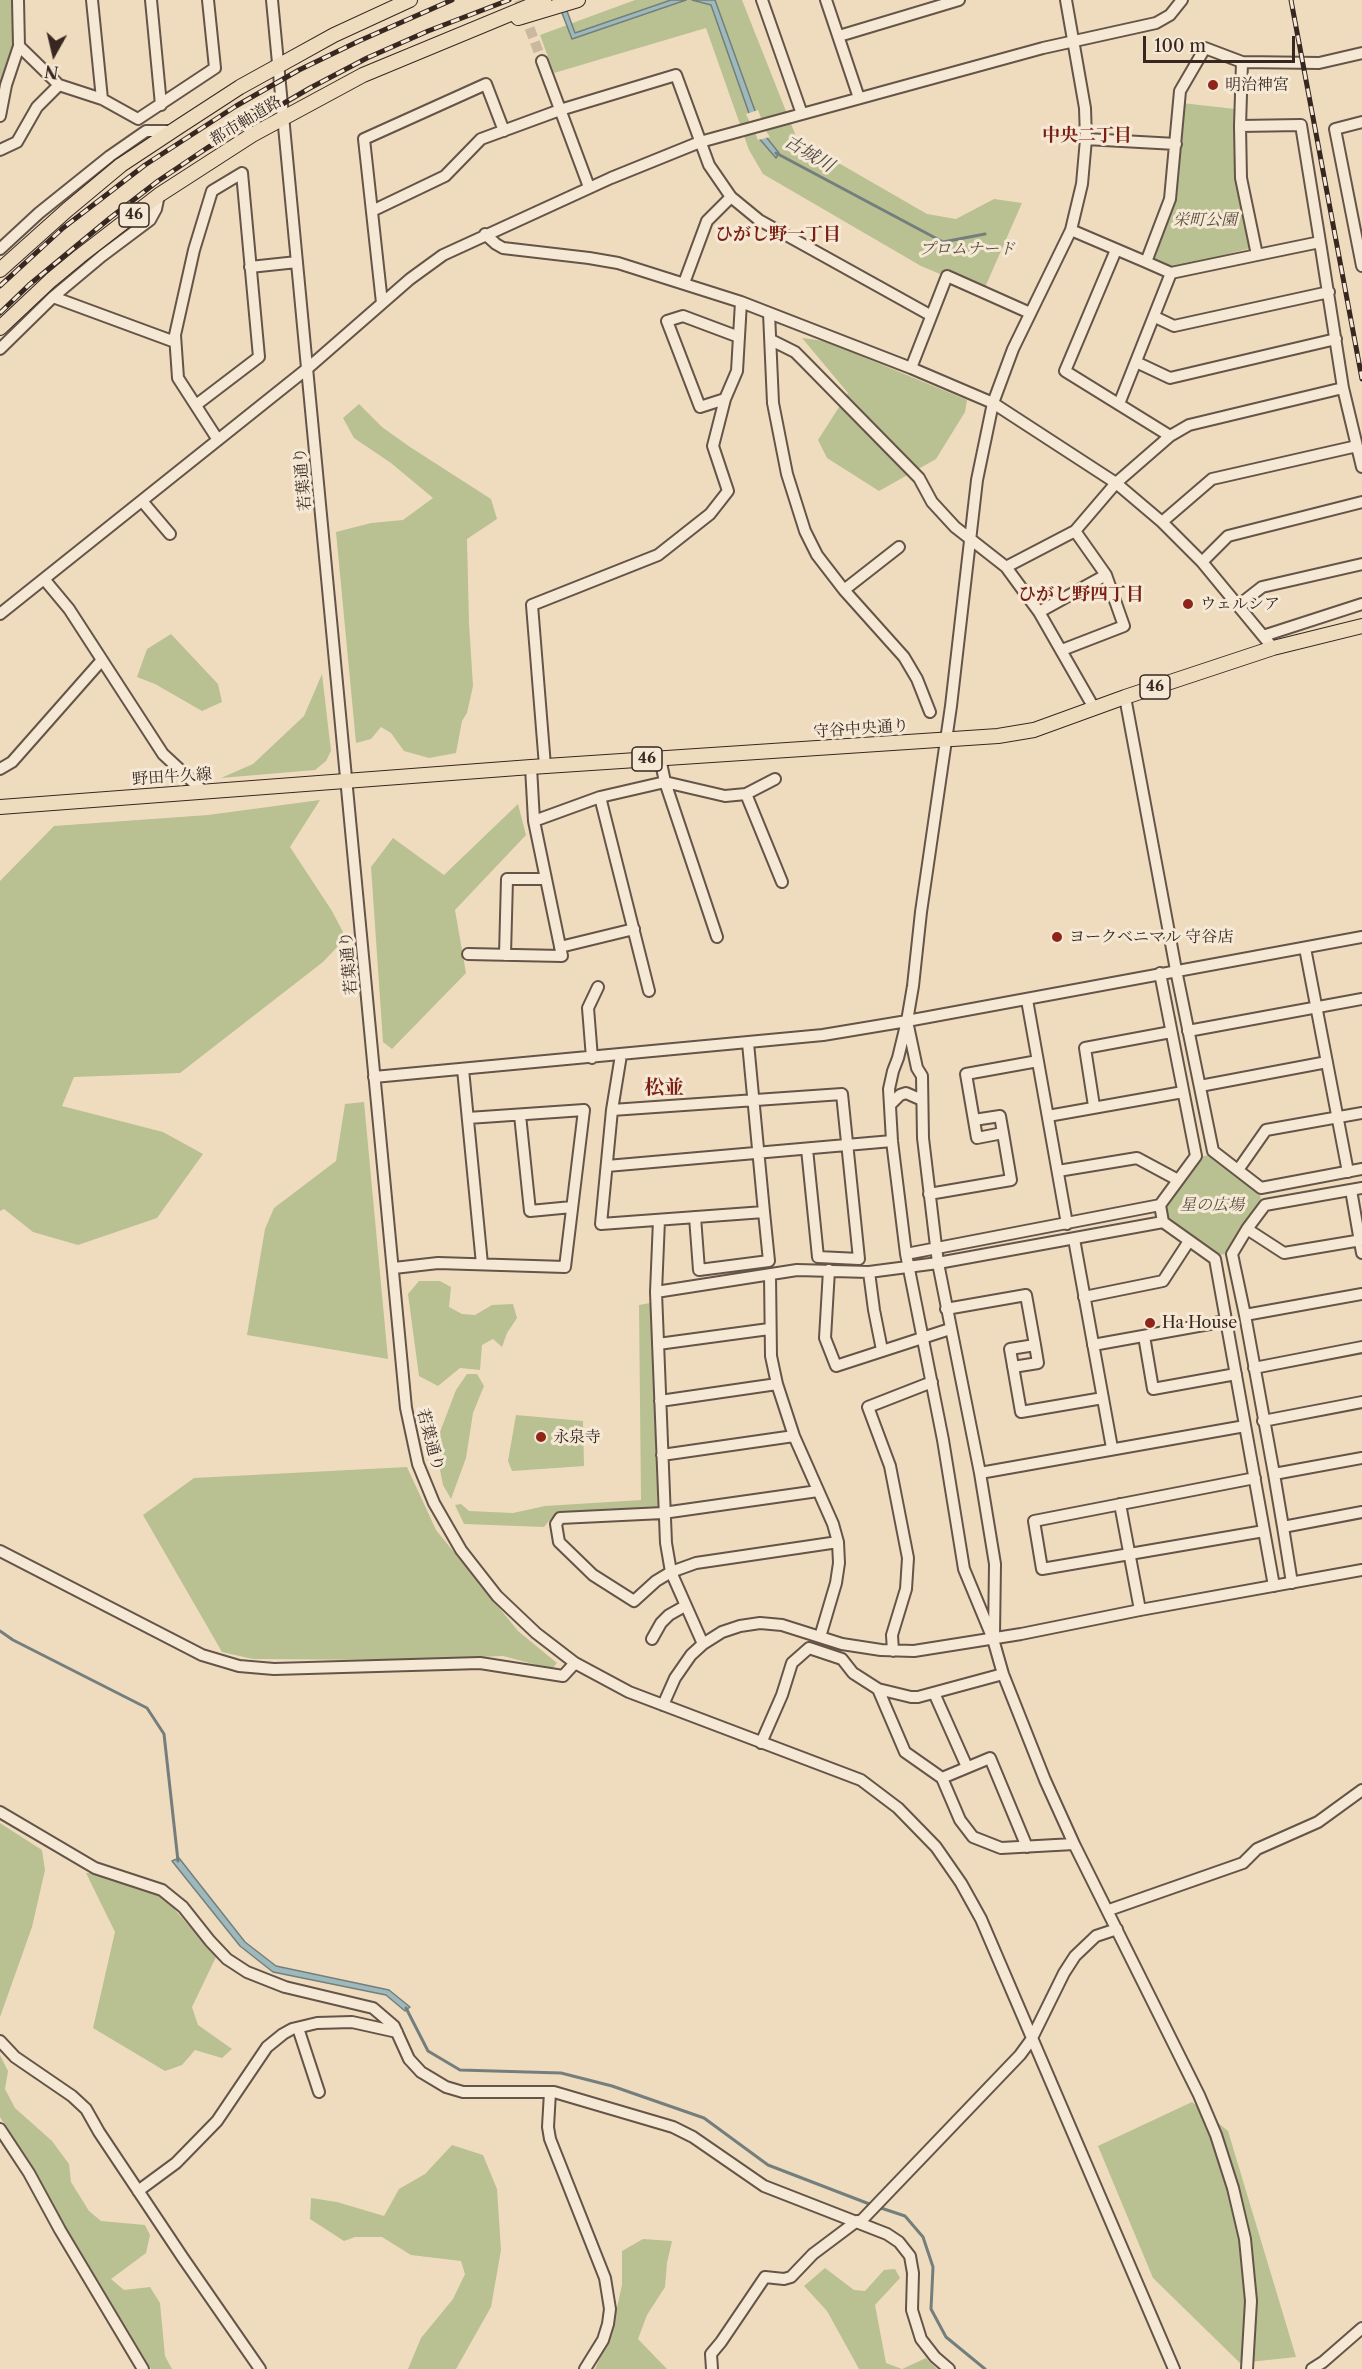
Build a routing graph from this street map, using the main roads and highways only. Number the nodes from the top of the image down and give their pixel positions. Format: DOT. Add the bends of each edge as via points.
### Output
graph roads {
  1 [pos="408,0"];
  2 [pos="544,0"];
  3 [pos="578,0"];
  4 [pos="495,19"];
  5 [pos="0,270"];
  6 [pos="0,328"];
  7 [pos="1362,626"];
  8 [pos="346,781"];
  9 [pos="0,807"];
  1 -- 5 [label="main road, 都市軸道路" via="240,87 172,131 121,165"];
  2 -- 4 [label="main road, 都市軸道路 / 46"];
  3 -- 4 [label="main road, 46" via="521,18"];
  4 -- 6 [label="main road, 都市軸道路 / 46" via="363,75 230,148 159,195 51,280"];
  7 -- 8 [label="main road, 守谷中央通り / 46" via="1273,648 1034,730 998,736"];
  8 -- 9 [label="main road, 野田牛久線 / 46"];
}
